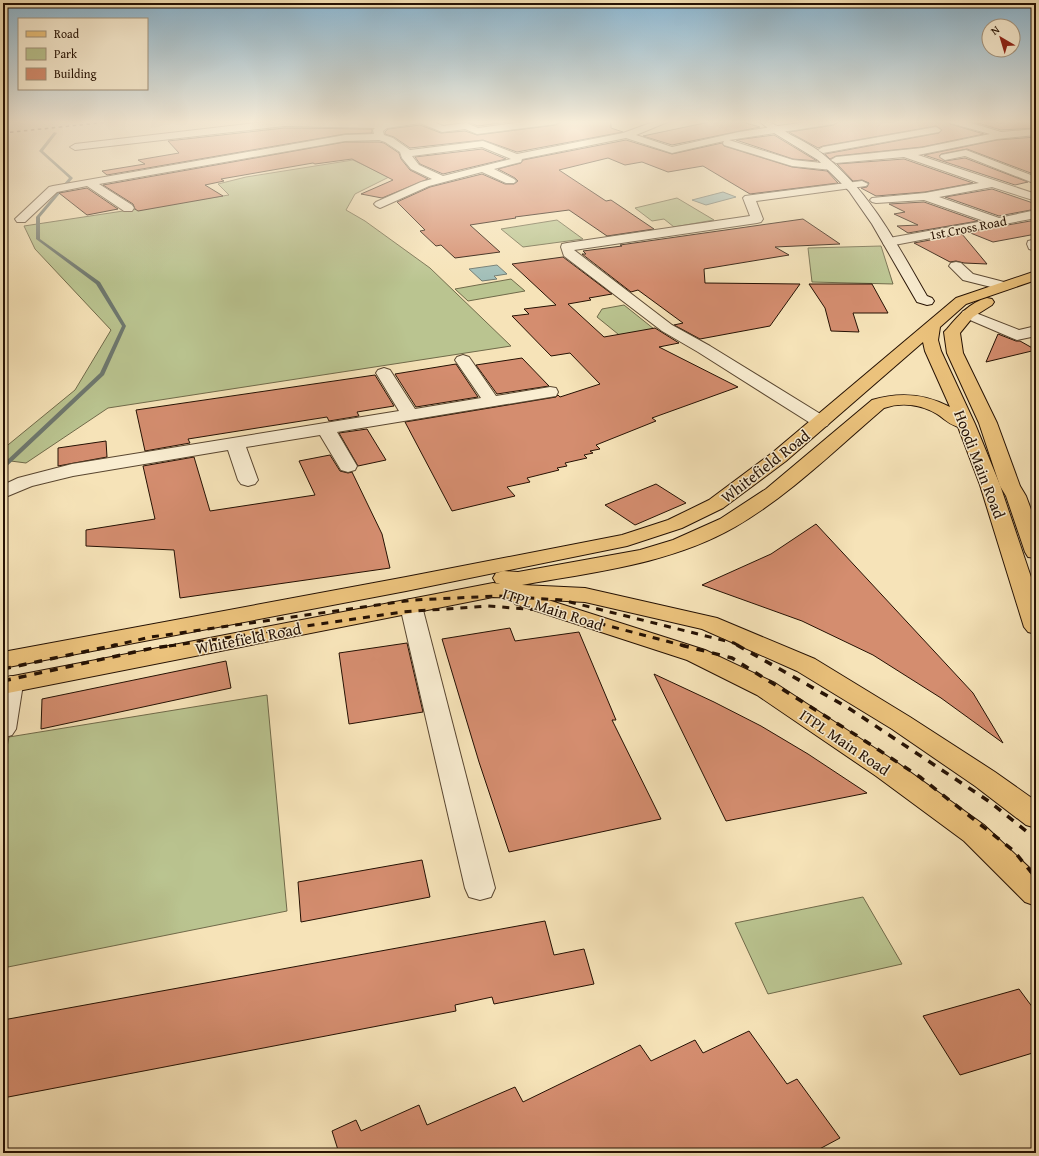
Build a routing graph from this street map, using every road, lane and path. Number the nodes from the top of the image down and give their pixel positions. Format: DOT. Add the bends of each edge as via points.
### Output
graph roads {
  1 [pos="136,175"];
  2 [pos="433,175"];
  3 [pos="457,175"];
  4 [pos="497,175"];
  5 [pos="845,175"];
  6 [pos="966,175"];
  7 [pos="1020,175"];
  8 [pos="442,179"];
  9 [pos="510,181"];
  10 [pos="1036,181"];
  11 [pos="90,183"];
  12 [pos="991,184"];
  13 [pos="856,185"];
  14 [pos="1036,185"];
  15 [pos="1012,190"];
  16 [pos="925,196"];
  17 [pos="1036,198"];
  18 [pos="876,200"];
  19 [pos="380,204"];
  20 [pos="128,208"];
  21 [pos="1036,214"];
  22 [pos="22,220"];
  23 [pos="999,222"];
  24 [pos="895,241"];
  25 [pos="1036,243"];
  26 [pos="1036,247"];
  27 [pos="956,266"];
  28 [pos="1036,275"];
  29 [pos="1036,283"];
  30 [pos="1003,286"];
  31 [pos="968,314"];
  32 [pos="943,328"];
  33 [pos="1036,331"];
  34 [pos="463,360"];
  35 [pos="384,373"];
  36 [pos="550,392"];
  37 [pos="491,401"];
  38 [pos="410,415"];
  39 [pos="822,422"];
  40 [pos="966,424"];
  41 [pos="326,429"];
  42 [pos="235,443"];
  43 [pos="348,466"];
  44 [pos="248,480"];
  45 [pos="3,492"];
  46 [pos="1036,552"];
  47 [pos="454,573"];
  48 [pos="493,590"];
  49 [pos="1031,599"];
  50 [pos="412,606"];
  51 [pos="1036,627"];
  52 [pos="3,660"];
  53 [pos="7,685"];
  54 [pos="3,729"];
  55 [pos="1036,817"];
  56 [pos="480,888"];
  57 [pos="1036,893"];
  1 -- 11 [label="street"];
  2 -- 8 [label="street"];
  3 -- 8 [label="street"];
  4 -- 9 [label="street"];
  5 -- 13 [label="street"];
  6 -- 12 [label="street"];
  7 -- 10 [label="street"];
  8 -- 19 [label="street"];
  11 -- 20 [label="street"];
  11 -- 22 [label="street" via="53,189"];
  12 -- 15 [label="street"];
  12 -- 16 [label="street"];
  13 -- 18 [label="street"];
  13 -- 24 [label="street"];
  13 -- 39 [label="street" via="749,198 757,219 567,246 569,252 667,328"];
  14 -- 15 [label="street"];
  15 -- 17 [label="street"];
  16 -- 18 [label="street"];
  16 -- 23 [label="street"];
  18 -- 24 [label="street"];
  21 -- 23 [label="street, 1st Cross Road"];
  23 -- 24 [label="street, 1st Cross Road"];
  24 -- 32 [label="street, Hoodi Main Road" via="922,299 929,300"];
  25 -- 26 [label="street"];
  27 -- 30 [label="street" via="968,277"];
  28 -- 30 [label="main road, Whitefield Road"];
  29 -- 31 [label="main road, Whitefield Road" via="995,297"];
  30 -- 32 [label="main road, Whitefield Road" via="961,301"];
  31 -- 32 [label="main road, Whitefield Road"];
  31 -- 33 [label="street" via="1017,335"];
  32 -- 39 [label="main road, Whitefield Road" via="906,350"];
  32 -- 40 [label="main road, Hoodi Main Road" via="930,340"];
  32 -- 46 [label="main road, Hoodi Main Road" via="988,423"];
  34 -- 37 [label="street"];
  35 -- 38 [label="street"];
  36 -- 37 [label="street"];
  37 -- 38 [label="street"];
  38 -- 41 [label="street"];
  39 -- 47 [label="main road, Whitefield Road" via="727,497 675,524 627,540"];
  40 -- 47 [label="main road, Whitefield Road" via="953,419 935,406 906,400 891,400 878,404 773,493 727,523 680,544 644,556 518,579"];
  40 -- 49 [label="main road, Hoodi Main Road"];
  41 -- 42 [label="street"];
  41 -- 43 [label="street"];
  42 -- 44 [label="street"];
  42 -- 45 [label="street" via="72,470 25,482"];
  47 -- 52 [label="main road, Whitefield Road"];
  48 -- 50 [label="main road, Whitefield Road"];
  48 -- 55 [label="main road, ITPL Main Road" via="584,594 646,610 709,622 806,665 901,723 985,779"];
  48 -- 57 [label="main road, ITPL Main Road" via="696,655 766,689 886,769 974,833"];
  49 -- 51 [label="main road, Hoodi Main Road"];
  50 -- 53 [label="main road, Whitefield Road"];
  50 -- 56 [label="street"];
  53 -- 54 [label="street"];
}
